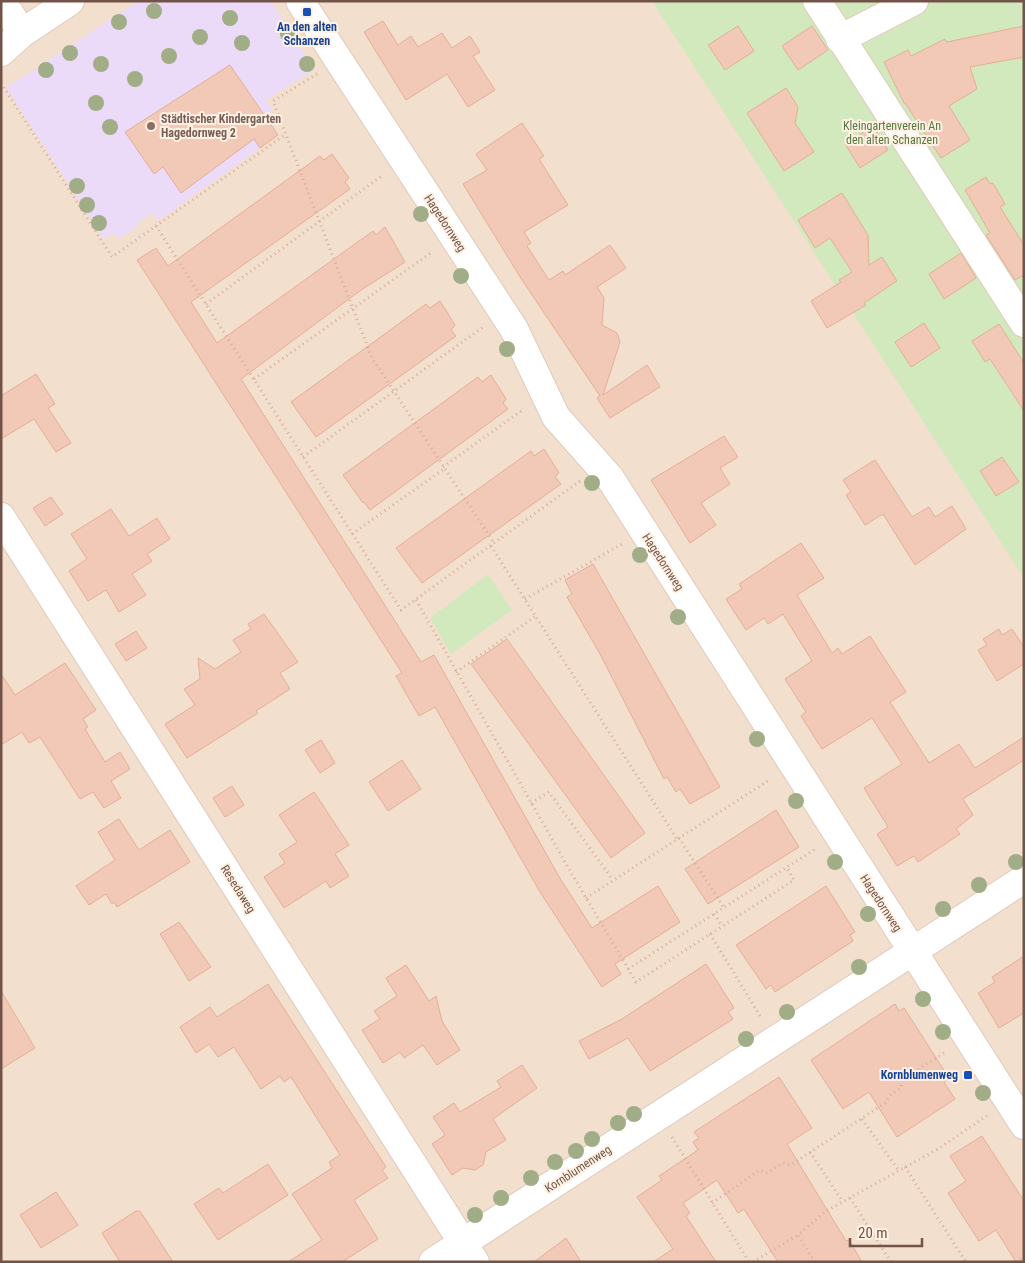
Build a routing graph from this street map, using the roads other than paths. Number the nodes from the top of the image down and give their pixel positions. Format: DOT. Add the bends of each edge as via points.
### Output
graph roads {
  1 [pos="2,1"];
  2 [pos="70,1"];
  3 [pos="300,1"];
  4 [pos="816,1"];
  5 [pos="914,1"];
  6 [pos="22,33"];
  7 [pos="840,39"];
  8 [pos="1,52"];
  9 [pos="1024,323"];
  10 [pos="1,516"];
  11 [pos="1024,879"];
  12 [pos="912,951"];
  13 [pos="1024,1125"];
  14 [pos="469,1252"];
  15 [pos="433,1262"];
  1 -- 6 [label="street"];
  2 -- 6 [label="street"];
  3 -- 12 [label="street, Hagedornweg" via="514,330 556,417 610,478"];
  4 -- 7 [label="street"];
  5 -- 7 [label="street"];
  6 -- 8 [label="street"];
  7 -- 9 [label="street"];
  10 -- 14 [label="street, Resedaweg"];
  11 -- 12 [label="street, Kornblumenweg"];
  12 -- 13 [label="street, Hagedornweg"];
  12 -- 14 [label="street, Kornblumenweg" via="660,1116"];
  14 -- 15 [label="street, Kornblumenweg"];
}
